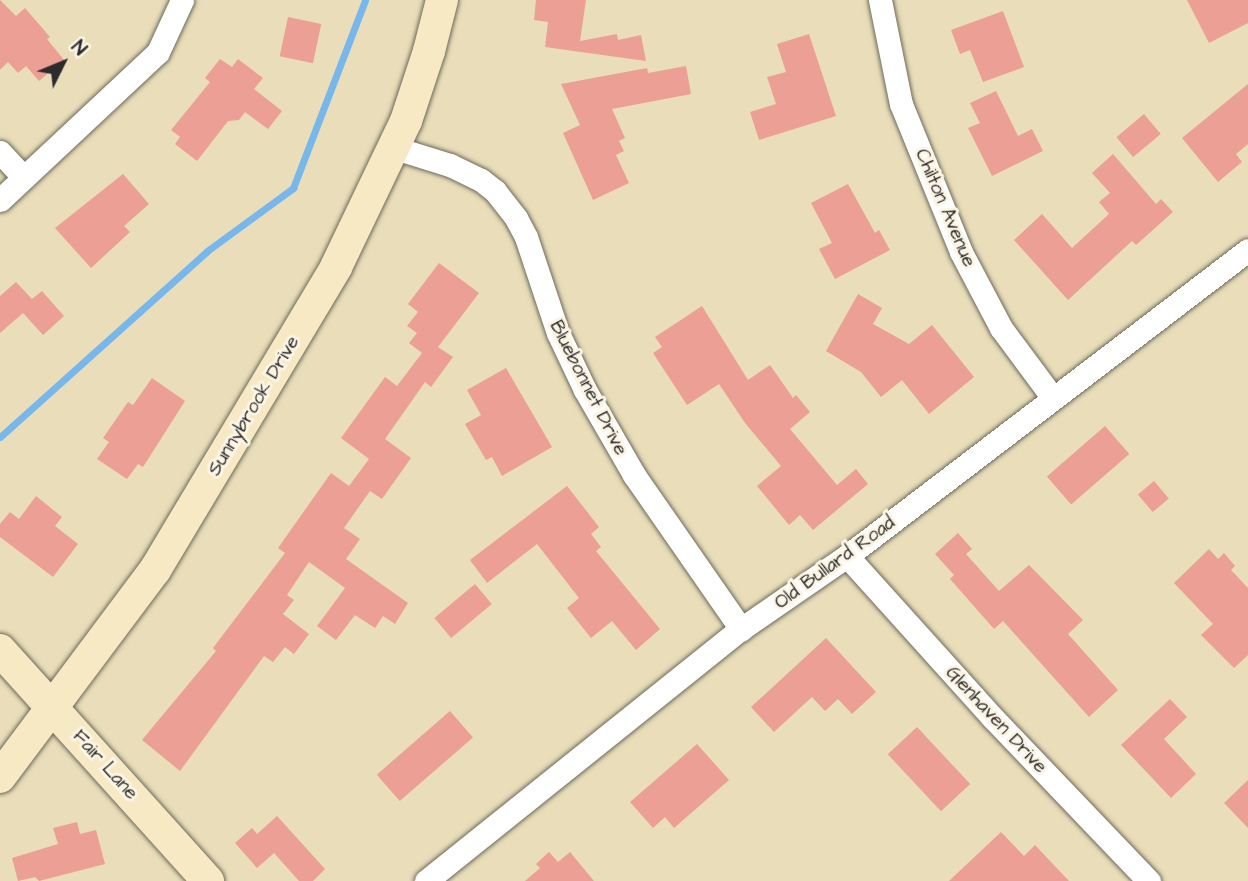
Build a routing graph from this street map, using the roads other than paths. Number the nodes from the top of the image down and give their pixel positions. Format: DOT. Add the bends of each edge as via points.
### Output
graph roads {
  1 [pos="182,0"];
  2 [pos="442,0"];
  3 [pos="880,0"];
  4 [pos="395,148"];
  5 [pos="0,152"];
  6 [pos="24,178"];
  7 [pos="0,200"];
  8 [pos="1248,250"];
  9 [pos="1053,398"];
  10 [pos="847,556"];
  11 [pos="741,629"];
  12 [pos="0,650"];
  13 [pos="54,708"];
  14 [pos="0,777"];
  15 [pos="208,881"];
  16 [pos="426,881"];
  17 [pos="1149,881"];
  1 -- 6 [label="street" via="158,52"];
  2 -- 4 [label="main road, Sunnybrook Drive"];
  3 -- 9 [label="street, Chilton Avenue" via="901,104 961,252 1001,328"];
  4 -- 11 [label="street, Bluebonnet Drive" via="481,180 516,218 558,333 592,402 641,486"];
  4 -- 13 [label="main road, Sunnybrook Drive" via="336,267 181,528"];
  5 -- 6 [label="street"];
  6 -- 7 [label="street"];
  8 -- 9 [label="street, Old Bullard Road"];
  9 -- 10 [label="street, Old Bullard Road"];
  10 -- 11 [label="street, Old Bullard Road"];
  10 -- 17 [label="street, Glenhaven Drive" via="993,719"];
  11 -- 16 [label="street, Old Bullard Road"];
  12 -- 13 [label="main road, Fair Lane"];
  13 -- 14 [label="main road, Sunnybrook Drive"];
  13 -- 15 [label="main road, Fair Lane"];
}
